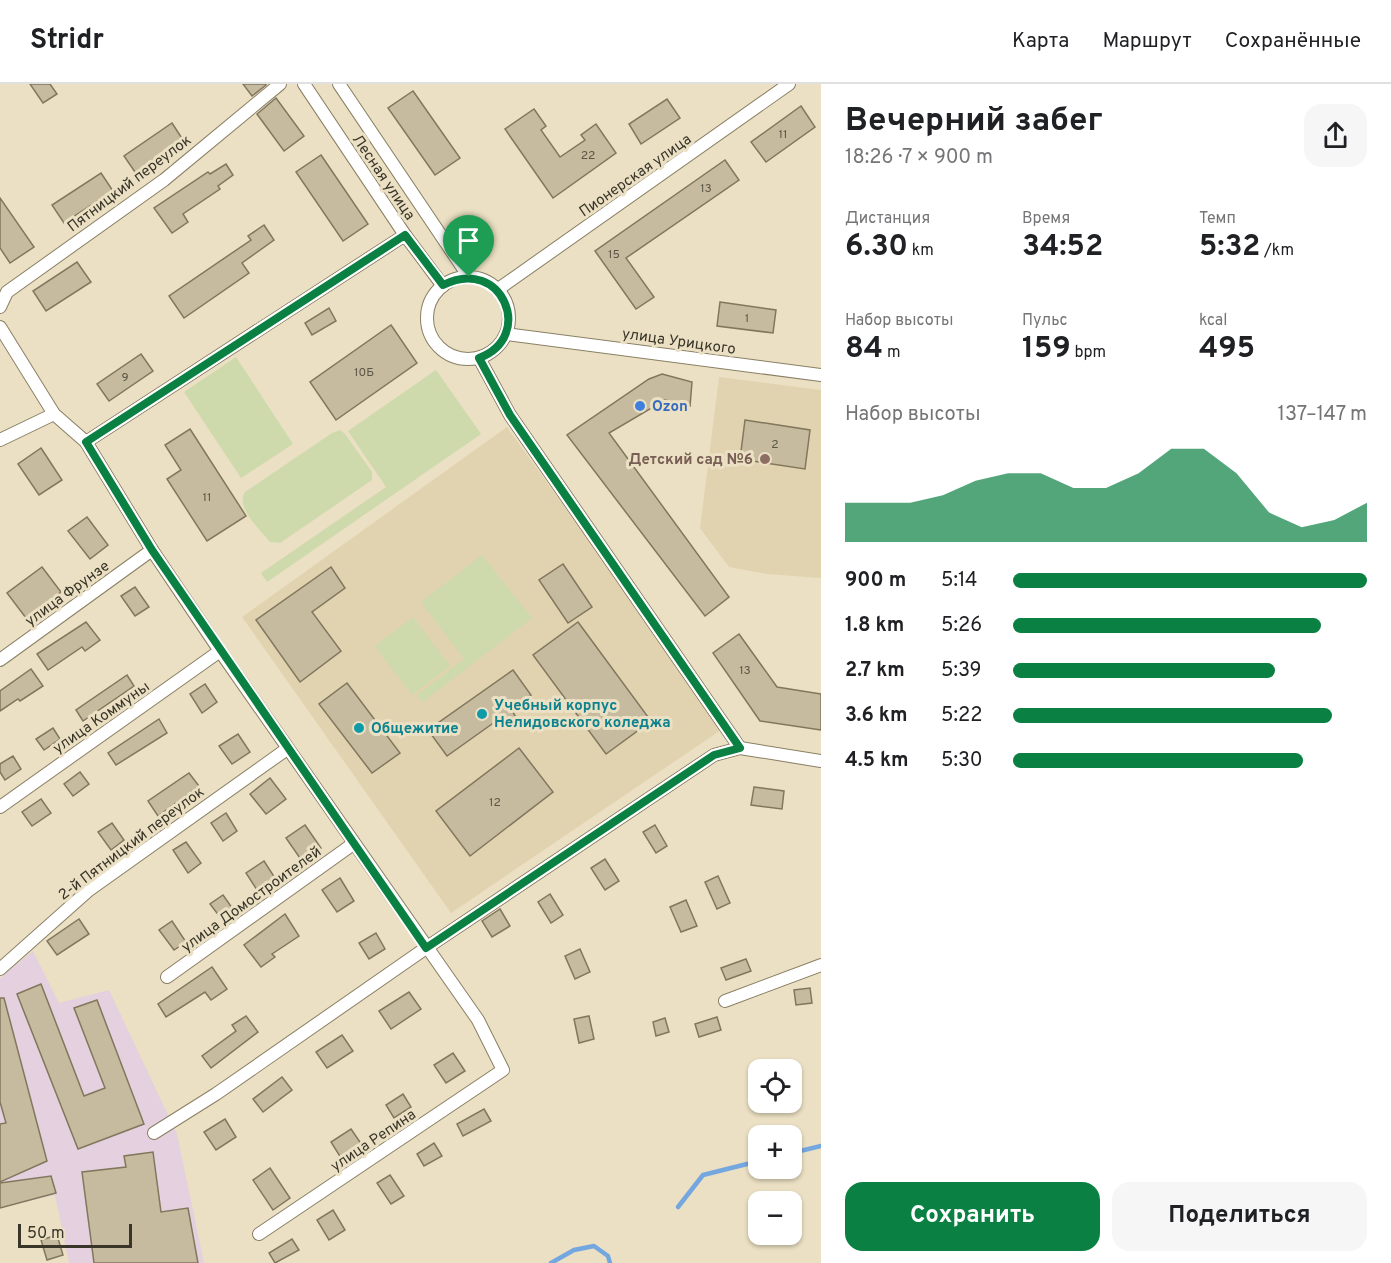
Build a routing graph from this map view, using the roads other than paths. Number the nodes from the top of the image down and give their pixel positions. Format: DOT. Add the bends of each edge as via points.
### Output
graph roads {
  1 [pos="280,84"];
  2 [pos="304,84"];
  3 [pos="339,84"];
  4 [pos="789,84"];
  5 [pos="405,235"];
  6 [pos="469,277"];
  7 [pos="443,285"];
  8 [pos="497,290"];
  9 [pos="0,307"];
  10 [pos="0,327"];
  11 [pos="506,334"];
  12 [pos="479,358"];
  13 [pos="821,375"];
  14 [pos="54,414"];
  15 [pos="0,440"];
  16 [pos="86,442"];
  17 [pos="152,550"];
  18 [pos="220,651"];
  19 [pos="0,660"];
  20 [pos="287,748"];
  21 [pos="740,748"];
  22 [pos="821,761"];
  23 [pos="0,807"];
  24 [pos="353,844"];
  25 [pos="426,948"];
  26 [pos="821,965"];
  27 [pos="0,969"];
  28 [pos="167,977"];
  29 [pos="724,1001"];
  30 [pos="154,1133"];
  31 [pos="260,1234"];
  1 -- 9 [label="street, Пятницкий переулок" via="164,180 7,292"];
  2 -- 5 [label="street, Лесная улица"];
  3 -- 6 [label="street, Лесная улица"];
  4 -- 8 [label="street, Пионерская улица"];
  5 -- 7 [label="street, Лесная улица"];
  5 -- 16 [label="street"];
  6 -- 7 [label="street"];
  6 -- 8 [label="street"];
  7 -- 12 [label="street" via="428,308 430,335 448,355"];
  8 -- 11 [label="street" via="508,309"];
  10 -- 14 [label="street"];
  11 -- 12 [label="street" via="498,346"];
  11 -- 13 [label="street, улица Урицкого"];
  12 -- 21 [label="street" via="510,415"];
  14 -- 15 [label="street"];
  14 -- 16 [label="street"];
  16 -- 17 [label="street"];
  17 -- 18 [label="street"];
  17 -- 19 [label="street, улица Фрунзе"];
  18 -- 20 [label="street"];
  18 -- 23 [label="street, улица Коммуны"];
  20 -- 24 [label="street"];
  20 -- 27 [label="street, 2-й Пятницкий переулок" via="89,890"];
  21 -- 22 [label="street"];
  21 -- 25 [label="street" via="714,755"];
  24 -- 25 [label="street"];
  24 -- 28 [label="street, улица Домостроителей"];
  25 -- 30 [label="street"];
  25 -- 31 [label="street, улица Репина" via="478,1020 503,1070"];
  26 -- 29 [label="street"];
}
